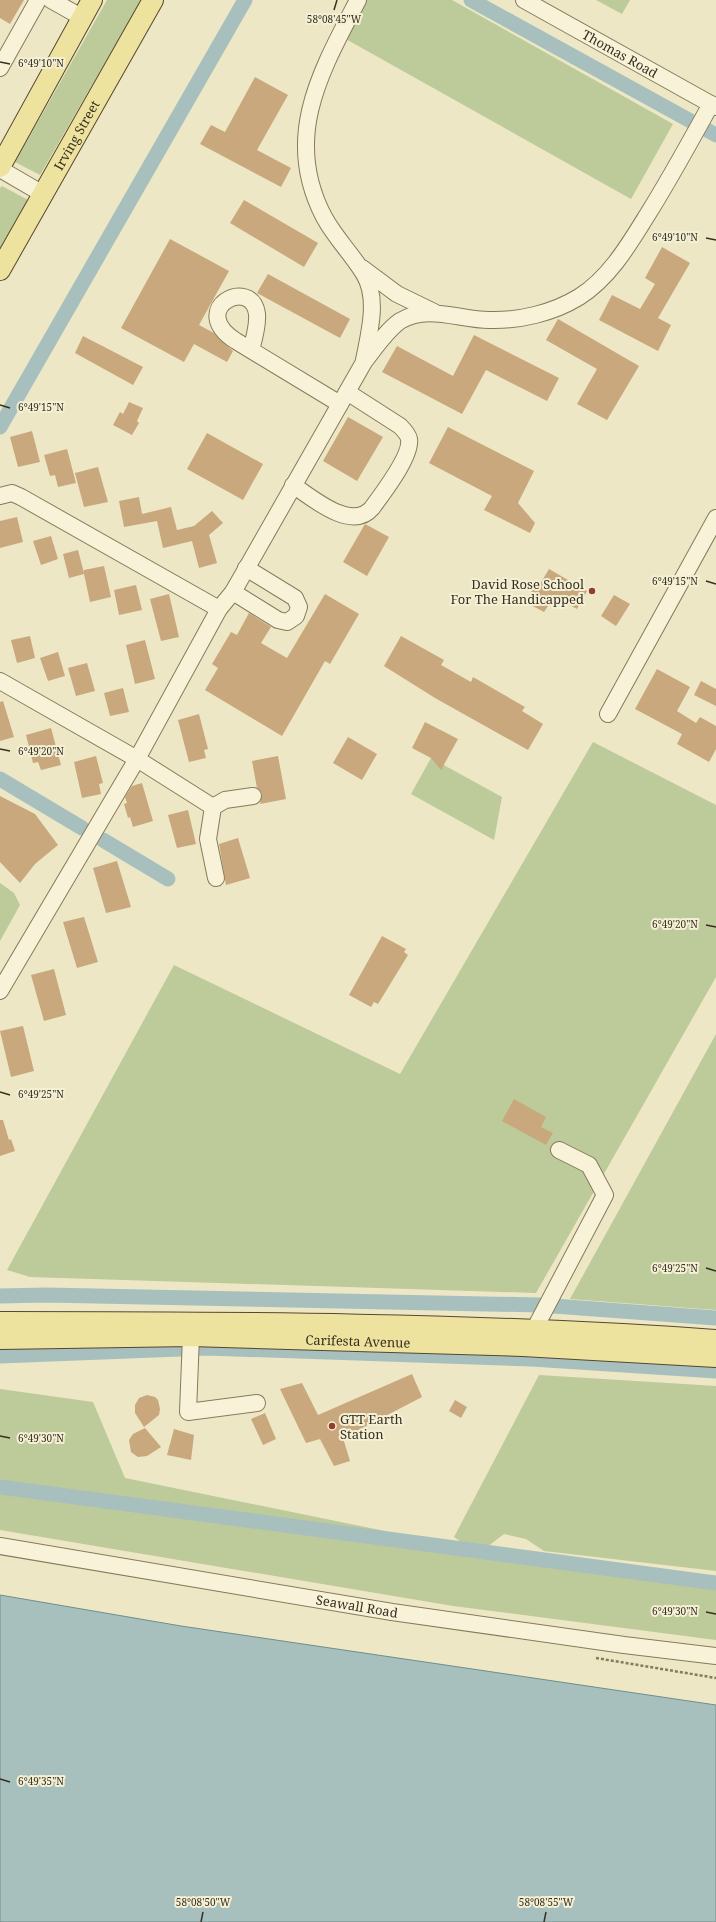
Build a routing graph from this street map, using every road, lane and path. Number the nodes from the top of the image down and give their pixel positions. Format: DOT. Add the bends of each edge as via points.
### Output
graph roads {
  1 [pos="38,0"];
  2 [pos="51,0"];
  3 [pos="92,0"];
  4 [pos="153,0"];
  5 [pos="358,0"];
  6 [pos="524,0"];
  7 [pos="82,18"];
  8 [pos="0,68"];
  9 [pos="711,109"];
  10 [pos="0,168"];
  11 [pos="43,194"];
  12 [pos="355,262"];
  13 [pos="0,270"];
  14 [pos="445,315"];
  15 [pos="251,350"];
  16 [pos="364,362"];
  17 [pos="343,398"];
  18 [pos="293,485"];
  19 [pos="0,496"];
  20 [pos="716,518"];
  21 [pos="246,568"];
  22 [pos="233,592"];
  23 [pos="219,609"];
  24 [pos="0,681"];
  25 [pos="608,714"];
  26 [pos="137,759"];
  27 [pos="253,796"];
  28 [pos="213,807"];
  29 [pos="216,878"];
  30 [pos="0,991"];
  31 [pos="559,1150"];
  32 [pos="0,1322"];
  33 [pos="537,1323"];
  34 [pos="191,1336"];
  35 [pos="0,1339"];
  36 [pos="716,1340"];
  37 [pos="523,1346"];
  38 [pos="716,1358"];
  39 [pos="257,1403"];
  40 [pos="0,1546"];
  41 [pos="716,1656"];
  1 -- 8 [label="street"];
  2 -- 7 [label="street"];
  3 -- 7 [label="main road"];
  4 -- 11 [label="main road, Irving Street"];
  5 -- 12 [label="street" via="316,86 306,137 309,173 323,215"];
  6 -- 9 [label="street, Thomas Road"];
  7 -- 10 [label="main road"];
  9 -- 14 [label="street" via="614,265 590,290 556,308 520,318 489,320"];
  10 -- 11 [label="street"];
  11 -- 13 [label="main road, Irving Street"];
  12 -- 14 [label="street" via="398,294 424,308"];
  12 -- 16 [label="street" via="365,275 372,300"];
  14 -- 16 [label="street" via="418,314 401,321 388,332"];
  15 -- 17 [label="street"];
  16 -- 17 [label="street"];
  17 -- 18 [label="street"];
  17 -- 18 [label="street" via="400,426 409,440 404,459 367,514 354,518 344,516"];
  18 -- 21 [label="street"];
  19 -- 23 [label="street" via="12,493 22,497"];
  20 -- 25 [label="street"];
  21 -- 22 [label="street"];
  21 -- 22 [label="street" via="295,598 299,608 296,616 288,622 278,620"];
  22 -- 23 [label="street"];
  23 -- 26 [label="street"];
  24 -- 26 [label="street"];
  26 -- 28 [label="street"];
  26 -- 30 [label="street"];
  27 -- 28 [label="street" via="225,800"];
  28 -- 29 [label="street" via="208,839"];
  31 -- 33 [label="street" via="589,1165 605,1195"];
  32 -- 33 [label="main road, Carifesta Avenue"];
  33 -- 36 [label="main road, Carifesta Avenue"];
  33 -- 37 [label="street"];
  34 -- 35 [label="main road, Carifesta Avenue"];
  34 -- 37 [label="main road, Carifesta Avenue"];
  34 -- 39 [label="street" via="188,1412"];
  37 -- 38 [label="main road, Carifesta Avenue"];
  40 -- 41 [label="street, Seawall Road" via="392,1612"];
}
